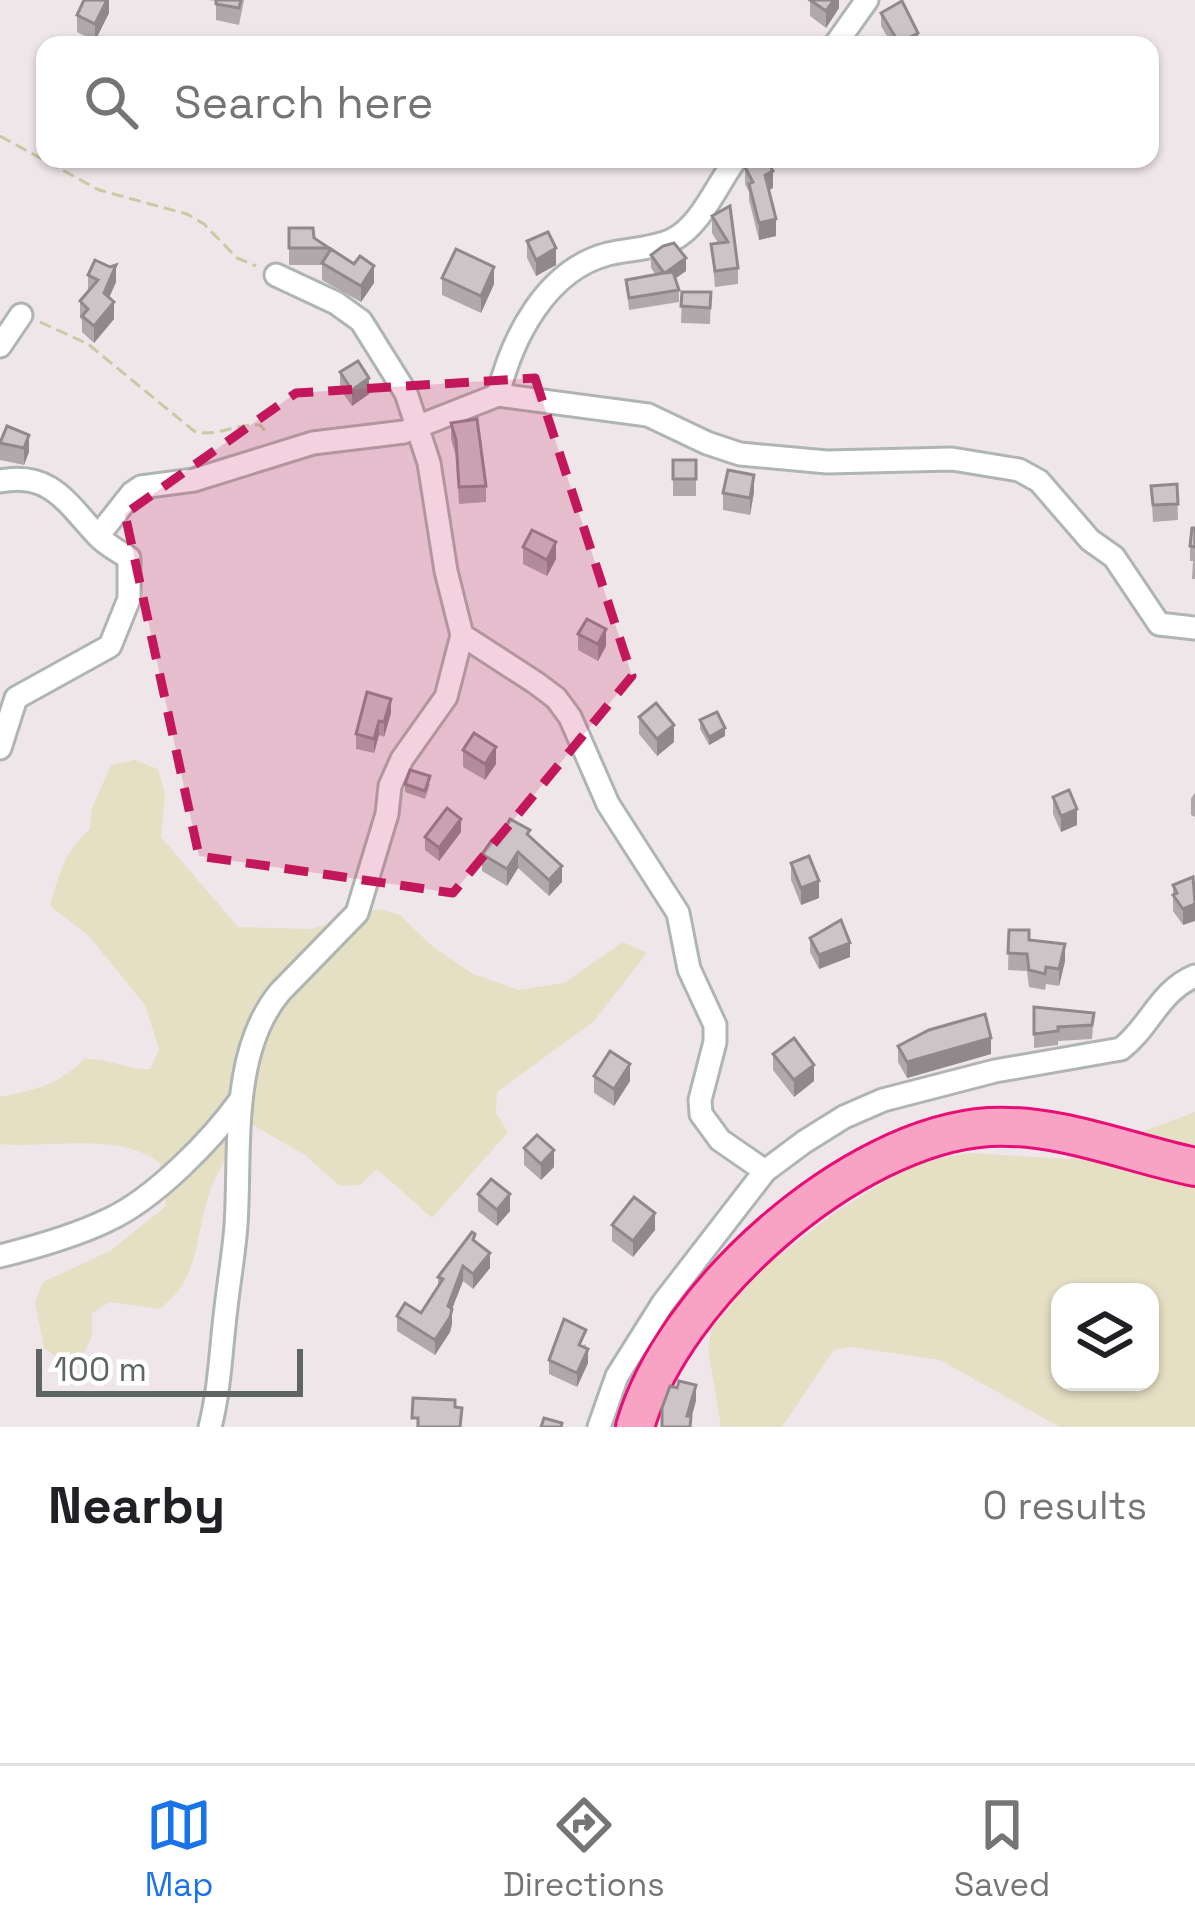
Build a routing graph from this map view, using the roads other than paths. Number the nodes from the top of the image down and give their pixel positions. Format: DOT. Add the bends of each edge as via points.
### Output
graph roads {
  1 [pos="867,0"];
  2 [pos="841,36"];
  3 [pos="730,168"];
  4 [pos="276,274"];
  5 [pos="21,315"];
  6 [pos="0,346"];
  7 [pos="498,395"];
  8 [pos="418,428"];
  9 [pos="0,481"];
  10 [pos="98,536"];
  11 [pos="1195,628"];
  12 [pos="462,635"];
  13 [pos="0,748"];
  14 [pos="1195,976"];
  15 [pos="241,1099"];
  16 [pos="1195,1166"];
  17 [pos="765,1171"];
  18 [pos="0,1256"];
  19 [pos="210,1427"];
  20 [pos="599,1427"];
  21 [pos="635,1427"];
  1 -- 2 [label="street"];
  3 -- 7 [label="street" via="674,239 583,262 556,285 519,331"];
  4 -- 8 [label="street" via="361,321 394,370"];
  5 -- 6 [label="street"];
  7 -- 8 [label="street"];
  7 -- 11 [label="street" via="648,416 740,454 952,459 1019,470 1114,556 1159,624"];
  8 -- 10 [label="street" via="282,450 194,480 141,487"];
  8 -- 12 [label="street"];
  9 -- 10 [label="street" via="45,482"];
  10 -- 13 [label="street" via="129,558 129,599 110,646 16,698"];
  12 -- 15 [label="street" via="446,697 390,785 358,913 268,1006"];
  12 -- 17 [label="street" via="556,698 570,717 608,805 678,913 688,969 715,1024 701,1114 720,1140"];
  14 -- 17 [label="street" via="1163,997 1120,1049 883,1100"];
  15 -- 18 [label="street" via="224,1124 111,1220"];
  15 -- 19 [label="street" via="236,1224"];
  16 -- 21 [label="highway" via="1006,1127 884,1155 798,1208 732,1275 668,1352"];
  17 -- 20 [label="street" via="663,1303 617,1376"];
}
